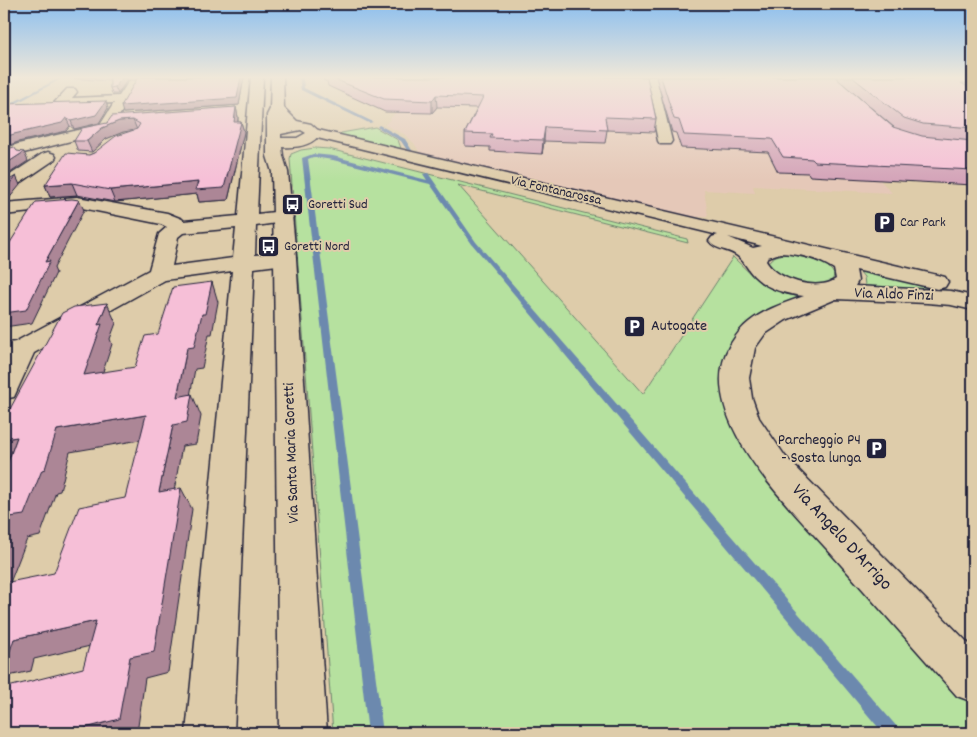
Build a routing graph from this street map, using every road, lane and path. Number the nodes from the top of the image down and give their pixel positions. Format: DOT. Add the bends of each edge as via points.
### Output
graph roads {
  1 [pos="60,111"];
  2 [pos="116,111"];
  3 [pos="257,111"];
  4 [pos="269,111"];
  5 [pos="273,111"];
  6 [pos="658,111"];
  7 [pos="128,119"];
  8 [pos="110,120"];
  9 [pos="304,135"];
  10 [pos="275,136"];
  11 [pos="665,142"];
  12 [pos="33,145"];
  13 [pos="5,154"];
  14 [pos="48,157"];
  15 [pos="66,158"];
  16 [pos="280,172"];
  17 [pos="4,186"];
  18 [pos="4,210"];
  19 [pos="283,217"];
  20 [pos="246,220"];
  21 [pos="178,228"];
  22 [pos="798,248"];
  23 [pos="826,256"];
  24 [pos="285,258"];
  25 [pos="755,261"];
  26 [pos="244,263"];
  27 [pos="159,274"];
  28 [pos="828,290"];
  29 [pos="973,290"];
  30 [pos="973,303"];
  31 [pos="13,350"];
  32 [pos="4,390"];
  33 [pos="973,680"];
  34 [pos="210,733"];
  35 [pos="303,733"];
  1 -- 12 [label="street"];
  2 -- 8 [label="street"];
  3 -- 20 [label="street"];
  4 -- 10 [label="street, Via Santa Maria Goretti" via="274,115"];
  5 -- 9 [label="street"];
  6 -- 11 [label="street"];
  7 -- 8 [label="street"];
  8 -- 12 [label="street" via="105,128"];
  9 -- 10 [label="street"];
  9 -- 16 [label="street" via="285,155"];
  9 -- 22 [label="street, Via Fontanarossa"];
  9 -- 25 [label="street, Via Fontanarossa" via="330,146 724,242 743,250"];
  10 -- 16 [label="street, Via Santa Maria Goretti" via="275,156"];
  12 -- 13 [label="street"];
  13 -- 14 [label="street"];
  14 -- 15 [label="street"];
  14 -- 17 [label="street"];
  16 -- 19 [label="street, Via Santa Maria Goretti"];
  18 -- 21 [label="street" via="81,194 167,219"];
  19 -- 20 [label="street"];
  19 -- 24 [label="street, Via Santa Maria Goretti"];
  20 -- 21 [label="street"];
  20 -- 26 [label="street"];
  21 -- 27 [label="street" via="169,234"];
  22 -- 23 [label="street"];
  22 -- 25 [label="street" via="768,249"];
  23 -- 28 [label="street" via="841,265 848,274 845,284"];
  23 -- 29 [label="street"];
  24 -- 26 [label="street"];
  24 -- 35 [label="street, Via Santa Maria Goretti"];
  25 -- 28 [label="street, Via Fontanarossa" via="760,270 773,280 792,287"];
  26 -- 27 [label="street"];
  26 -- 34 [label="street"];
  27 -- 31 [label="street"];
  28 -- 30 [label="street, Via Aldo Finzi" via="951,298"];
  28 -- 33 [label="street, Via Angelo D'Arrigo" via="771,318 748,337 737,357 735,374 743,417 764,451 788,480"];
  31 -- 32 [label="street"];
}
